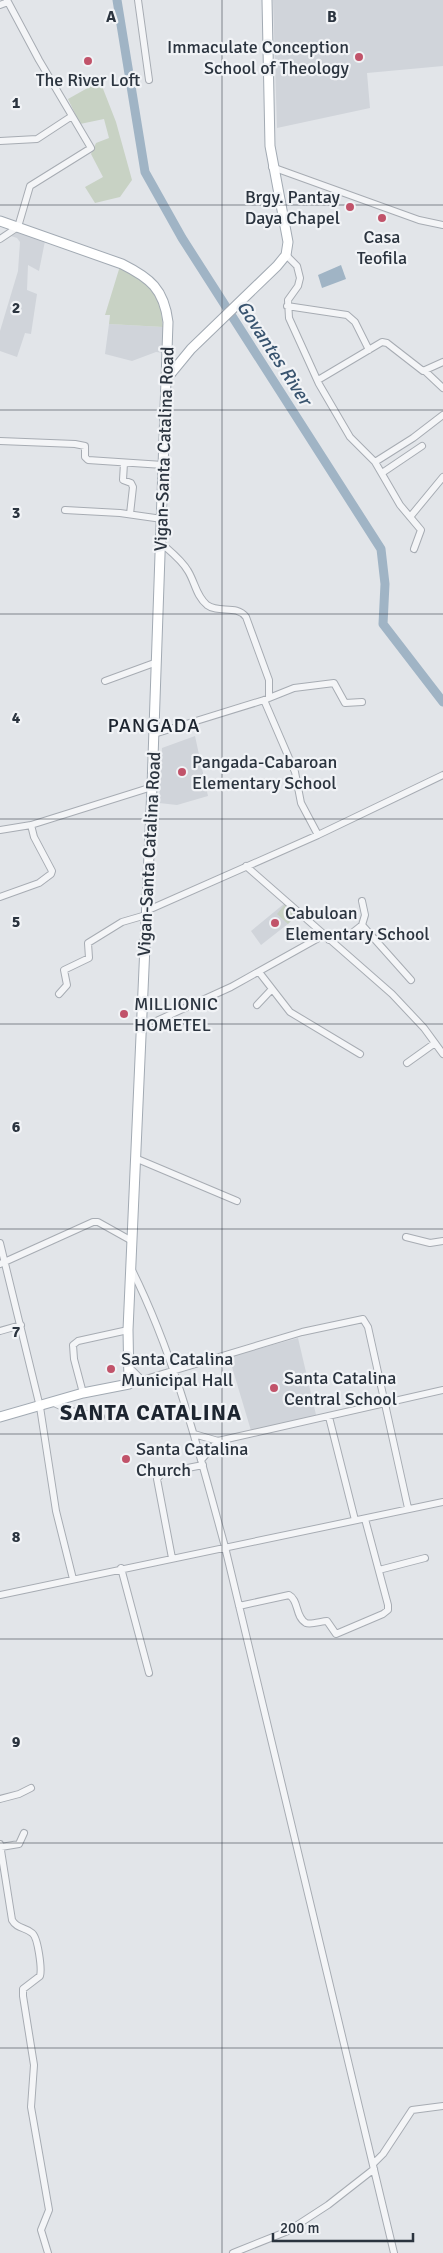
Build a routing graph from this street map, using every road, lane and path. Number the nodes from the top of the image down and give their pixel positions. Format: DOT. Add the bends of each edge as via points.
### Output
graph roads {
  1 [pos="138,0"];
  2 [pos="267,0"];
  3 [pos="7,1"];
  4 [pos="0,5"];
  5 [pos="149,80"];
  6 [pos="72,116"];
  7 [pos="0,141"];
  8 [pos="272,167"];
  9 [pos="0,221"];
  10 [pos="443,225"];
  11 [pos="18,227"];
  12 [pos="0,239"];
  13 [pos="286,255"];
  14 [pos="287,306"];
  15 [pos="168,347"];
  16 [pos="369,350"];
  17 [pos="184,356"];
  18 [pos="443,362"];
  19 [pos="426,372"];
  20 [pos="168,378"];
  21 [pos="318,380"];
  22 [pos="443,388"];
  23 [pos="443,415"];
  24 [pos="0,441"];
  25 [pos="422,446"];
  26 [pos="375,462"];
  27 [pos="124,463"];
  28 [pos="163,465"];
  29 [pos="382,474"];
  30 [pos="443,477"];
  31 [pos="65,510"];
  32 [pos="130,514"];
  33 [pos="410,517"];
  34 [pos="162,519"];
  35 [pos="161,543"];
  36 [pos="414,549"];
  37 [pos="157,662"];
  38 [pos="105,681"];
  39 [pos="266,699"];
  40 [pos="362,702"];
  41 [pos="154,734"];
  42 [pos="443,775"];
  43 [pos="152,787"];
  44 [pos="31,825"];
  45 [pos="0,830"];
  46 [pos="318,835"];
  47 [pos="246,866"];
  48 [pos="0,897"];
  49 [pos="362,901"];
  50 [pos="146,913"];
  51 [pos="362,926"];
  52 [pos="324,935"];
  53 [pos="329,940"];
  54 [pos="259,972"];
  55 [pos="411,980"];
  56 [pos="272,989"];
  57 [pos="59,994"];
  58 [pos="257,1005"];
  59 [pos="141,1028"];
  60 [pos="435,1043"];
  61 [pos="360,1054"];
  62 [pos="443,1054"];
  63 [pos="407,1063"];
  64 [pos="135,1158"];
  65 [pos="237,1201"];
  66 [pos="406,1237"];
  67 [pos="132,1241"];
  68 [pos="443,1241"];
  69 [pos="0,1243"];
  70 [pos="3,1263"];
  71 [pos="130,1266"];
  72 [pos="21,1325"];
  73 [pos="128,1330"];
  74 [pos="0,1331"];
  75 [pos="129,1366"];
  76 [pos="174,1371"];
  77 [pos="142,1380"];
  78 [pos="128,1384"];
  79 [pos="443,1390"];
  80 [pos="83,1393"];
  81 [pos="54,1403"];
  82 [pos="385,1403"];
  83 [pos="40,1407"];
  84 [pos="0,1417"];
  85 [pos="101,1417"];
  86 [pos="329,1417"];
  87 [pos="194,1434"];
  88 [pos="218,1441"];
  89 [pos="202,1463"];
  90 [pos="443,1502"];
  91 [pos="408,1508"];
  92 [pos="365,1519"];
  93 [pos="355,1520"];
  94 [pos="225,1547"];
  95 [pos="172,1558"];
  96 [pos="425,1558"];
  97 [pos="121,1568"];
  98 [pos="378,1570"];
  99 [pos="73,1579"];
  100 [pos="0,1595"];
  101 [pos="239,1606"];
  102 [pos="149,1673"];
  103 [pos="31,1788"];
  104 [pos="0,1799"];
  105 [pos="24,1833"];
  106 [pos="0,1845"];
  107 [pos="443,2106"];
  108 [pos="374,2166"];
  109 [pos="48,2253"];
  110 [pos="233,2253"];
  111 [pos="394,2253"];
  1 -- 5 [label="street"];
  2 -- 8 [label="main road" via="268,127"];
  3 -- 4 [label="street"];
  3 -- 6 [label="street"];
  6 -- 7 [label="street" via="37,139"];
  6 -- 11 [label="street" via="90,149 30,186"];
  8 -- 10 [label="street" via="419,220"];
  8 -- 13 [label="main road" via="288,242"];
  9 -- 11 [label="main road, Vigan-Santa Catalina Road"];
  11 -- 12 [label="street"];
  11 -- 15 [label="main road, Vigan-Santa Catalina Road" via="140,273 160,292 164,302"];
  13 -- 14 [label="street" via="298,268 300,278"];
  13 -- 17 [label="main road"];
  14 -- 16 [label="street" via="347,315 355,322"];
  14 -- 21 [label="street" via="289,318"];
  15 -- 17 [label="main road" via="175,354"];
  15 -- 20 [label="main road, Vigan-Santa Catalina Road"];
  16 -- 19 [label="street" via="385,342"];
  16 -- 21 [label="street"];
  17 -- 20 [label="main road"];
  18 -- 19 [label="street"];
  19 -- 22 [label="street"];
  20 -- 28 [label="main road, Vigan-Santa Catalina Road"];
  21 -- 26 [label="street" via="350,436"];
  23 -- 26 [label="street"];
  24 -- 27 [label="street" via="75,444 85,446 88,460"];
  25 -- 29 [label="street"];
  26 -- 29 [label="street"];
  27 -- 28 [label="street"];
  27 -- 32 [label="street" via="123,480 133,487"];
  28 -- 34 [label="main road, Vigan-Santa Catalina Road"];
  29 -- 33 [label="street"];
  30 -- 33 [label="street"];
  31 -- 32 [label="street"];
  32 -- 34 [label="street"];
  33 -- 36 [label="street" via="422,530"];
  34 -- 35 [label="main road, Vigan-Santa Catalina Road"];
  35 -- 37 [label="main road, Vigan-Santa Catalina Road"];
  35 -- 39 [label="street" via="187,569 205,603 217,610 238,610 246,617 267,672"];
  37 -- 38 [label="street"];
  37 -- 41 [label="main road, Vigan-Santa Catalina Road"];
  39 -- 40 [label="street" via="294,688 334,682 344,703"];
  39 -- 41 [label="street"];
  39 -- 46 [label="street" via="295,772 301,803"];
  41 -- 43 [label="main road, Vigan-Santa Catalina Road"];
  42 -- 46 [label="street"];
  43 -- 44 [label="street"];
  43 -- 50 [label="main road, Vigan-Santa Catalina Road"];
  44 -- 45 [label="street"];
  44 -- 48 [label="street" via="51,874 39,883"];
  46 -- 47 [label="street"];
  47 -- 50 [label="street"];
  47 -- 52 [label="street"];
  49 -- 51 [label="street" via="365,915"];
  50 -- 57 [label="street" via="122,922 88,943 89,958 64,970 67,985"];
  50 -- 59 [label="main road, Vigan-Santa Catalina Road"];
  51 -- 53 [label="street" via="352,933"];
  51 -- 55 [label="street"];
  52 -- 53 [label="street"];
  52 -- 54 [label="street"];
  53 -- 60 [label="street" via="392,994"];
  54 -- 56 [label="street"];
  54 -- 59 [label="street"];
  56 -- 58 [label="street"];
  56 -- 61 [label="street" via="294,1015"];
  59 -- 64 [label="main road, Vigan-Santa Catalina Road"];
  60 -- 62 [label="street"];
  60 -- 63 [label="street"];
  64 -- 65 [label="street"];
  64 -- 67 [label="main road, Vigan-Santa Catalina Road"];
  66 -- 68 [label="street" via="430,1243"];
  67 -- 70 [label="street" via="93,1222"];
  67 -- 71 [label="main road, Vigan-Santa Catalina Road"];
  69 -- 70 [label="street"];
  70 -- 72 [label="street"];
  71 -- 73 [label="main road, Vigan-Santa Catalina Road"];
  71 -- 76 [label="street"];
  72 -- 74 [label="street"];
  72 -- 83 [label="street"];
  73 -- 75 [label="main road, Vigan-Santa Catalina Road"];
  73 -- 80 [label="street" via="78,1341 73,1345"];
  75 -- 77 [label="street"];
  75 -- 78 [label="main road, Vigan-Santa Catalina Road"];
  76 -- 77 [label="street"];
  76 -- 82 [label="street" via="302,1332 363,1319 368,1327"];
  76 -- 87 [label="street"];
  77 -- 78 [label="street"];
  78 -- 80 [label="main road"];
  79 -- 82 [label="street"];
  80 -- 81 [label="main road"];
  81 -- 83 [label="main road"];
  81 -- 85 [label="street" via="71,1411"];
  82 -- 86 [label="street"];
  82 -- 91 [label="street"];
  83 -- 84 [label="main road"];
  83 -- 99 [label="street" via="56,1511"];
  86 -- 88 [label="street"];
  86 -- 93 [label="street"];
  87 -- 88 [label="street"];
  87 -- 89 [label="street"];
  88 -- 89 [label="street"];
  89 -- 94 [label="street"];
  89 -- 95 [label="street" via="162,1473 157,1479"];
  90 -- 91 [label="street"];
  91 -- 92 [label="street"];
  92 -- 93 [label="street"];
  92 -- 98 [label="street"];
  93 -- 94 [label="street"];
  94 -- 95 [label="street"];
  94 -- 101 [label="street"];
  95 -- 97 [label="street"];
  96 -- 98 [label="street"];
  97 -- 99 [label="street"];
  97 -- 102 [label="street"];
  98 -- 101 [label="street" via="387,1611 336,1634 327,1621 306,1623 289,1595"];
  99 -- 100 [label="street"];
  101 -- 108 [label="street"];
  103 -- 104 [label="street"];
  105 -- 106 [label="street" via="19,1844"];
  106 -- 109 [label="street" via="12,1920 14,1925 35,1936 41,1970 40,1976 23,1989 22,1996 34,2065 31,2106 49,2210 41,2230"];
  107 -- 108 [label="street" via="412,2110"];
  108 -- 110 [label="street" via="328,2205 288,2231"];
  108 -- 111 [label="street"];
}
